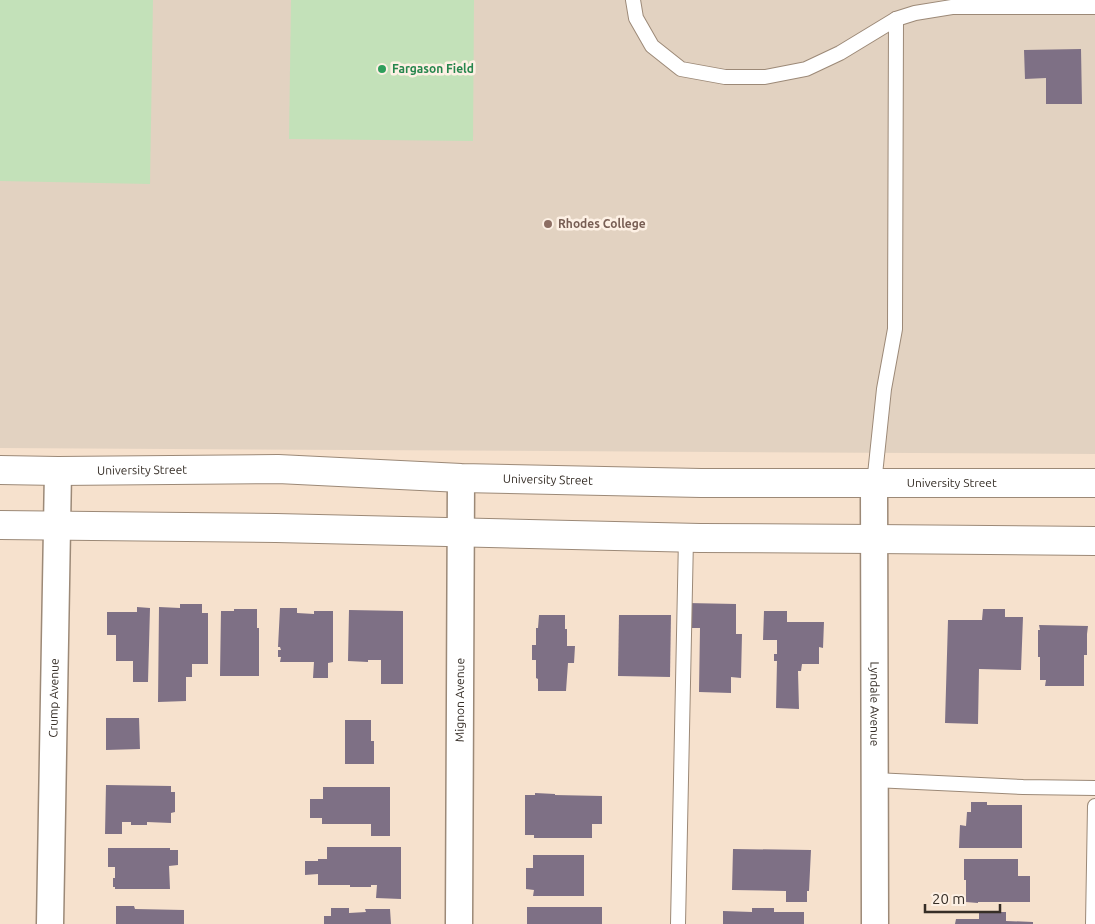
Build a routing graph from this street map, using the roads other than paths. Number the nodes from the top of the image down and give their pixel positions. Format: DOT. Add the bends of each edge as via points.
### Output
graph roads {
  1 [pos="633,0"];
  2 [pos="1095,7"];
  3 [pos="896,19"];
  4 [pos="0,470"];
  5 [pos="58,471"];
  6 [pos="461,478"];
  7 [pos="1095,483"];
  8 [pos="874,484"];
  9 [pos="0,525"];
  10 [pos="57,526"];
  11 [pos="461,533"];
  12 [pos="686,538"];
  13 [pos="874,539"];
  14 [pos="1095,541"];
  15 [pos="874,780"];
  16 [pos="1095,788"];
  17 [pos="1095,806"];
  18 [pos="50,924"];
  19 [pos="459,924"];
  20 [pos="678,924"];
  21 [pos="875,924"];
  22 [pos="1093,924"];
  1 -- 3 [label="lane" via="636,18 652,46 681,69 725,77 765,77 806,69 840,53"];
  2 -- 3 [label="lane" via="952,7"];
  3 -- 8 [label="lane" via="895,329 884,388"];
  4 -- 5 [label="main road, University Street"];
  5 -- 6 [label="main road, University Street" via="278,470"];
  5 -- 10 [label="street, Crump Avenue"];
  6 -- 8 [label="main road, University Street"];
  6 -- 11 [label="street, Mignon Avenue"];
  7 -- 8 [label="main road, University Street"];
  8 -- 13 [label="street, Lyndale Avenue"];
  9 -- 10 [label="main road"];
  10 -- 11 [label="main road"];
  10 -- 18 [label="street, Crump Avenue"];
  11 -- 12 [label="main road"];
  11 -- 19 [label="street, Mignon Avenue"];
  12 -- 13 [label="main road"];
  12 -- 20 [label="lane"];
  13 -- 14 [label="main road"];
  13 -- 15 [label="street, Lyndale Avenue"];
  15 -- 16 [label="lane"];
  15 -- 21 [label="street, Lyndale Avenue"];
  17 -- 22 [label="lane"];
}
